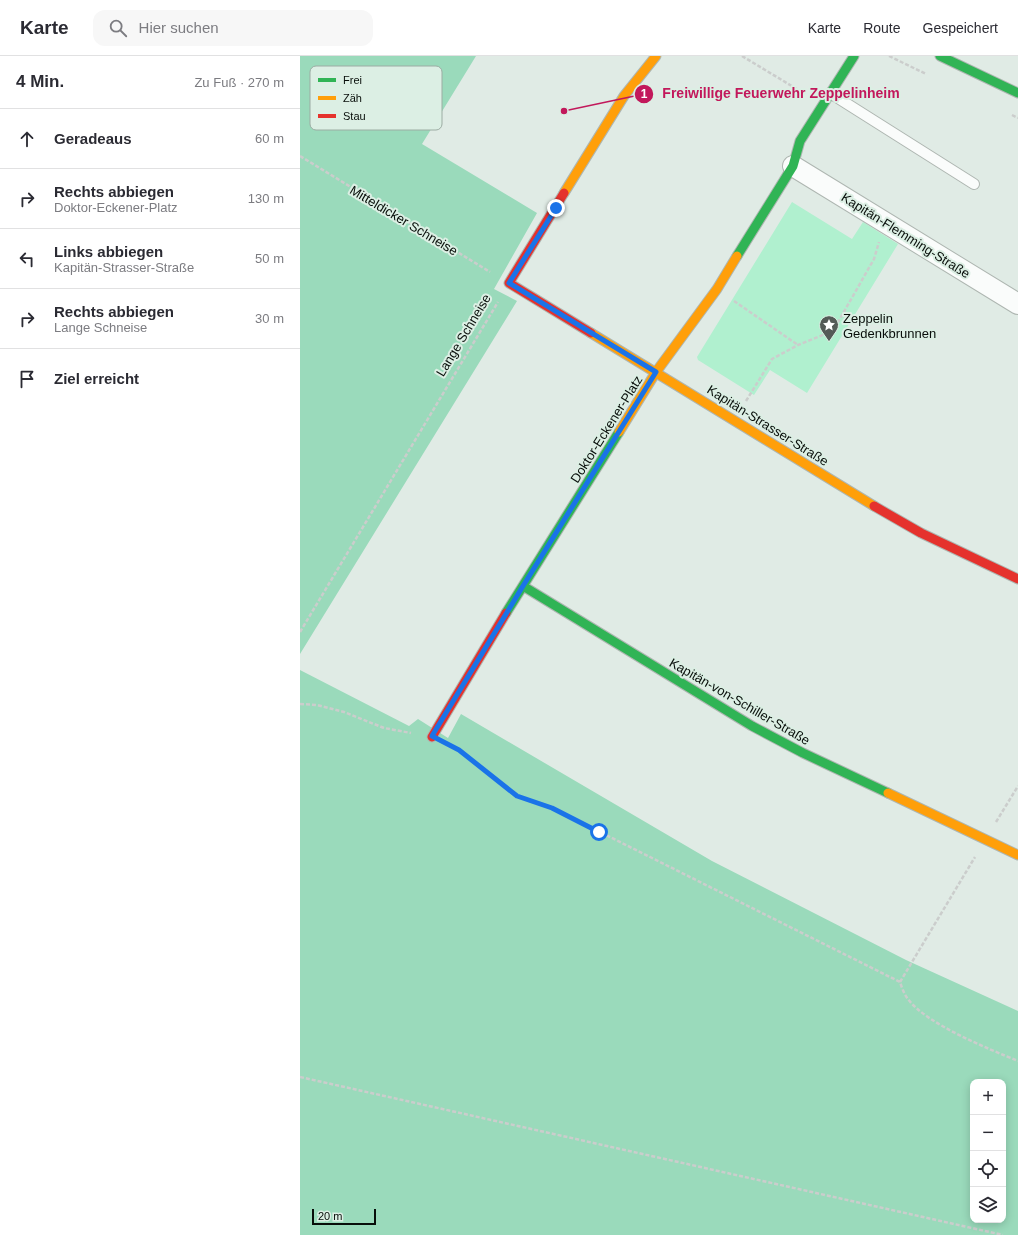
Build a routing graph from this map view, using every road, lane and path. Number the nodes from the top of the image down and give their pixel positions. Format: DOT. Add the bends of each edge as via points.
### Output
graph roads {
  1 [pos="656,56"];
  2 [pos="742,56"];
  3 [pos="854,56"];
  4 [pos="940,56"];
  5 [pos="830,93"];
  6 [pos="1018,93"];
  7 [pos="822,105"];
  8 [pos="300,156"];
  9 [pos="793,166"];
  10 [pos="974,184"];
  11 [pos="884,222"];
  12 [pos="509,283"];
  13 [pos="717,289"];
  14 [pos="1018,304"];
  15 [pos="798,345"];
  16 [pos="656,372"];
  17 [pos="734,420"];
  18 [pos="1018,579"];
  19 [pos="523,586"];
  20 [pos="300,632"];
  21 [pos="300,704"];
  22 [pos="432,736"];
  23 [pos="1018,786"];
  24 [pos="986,839"];
  25 [pos="1018,855"];
  26 [pos="900,982"];
  27 [pos="1018,1061"];
  28 [pos="300,1077"];
  29 [pos="1003,1235"];
  1 -- 12 [label="street" via="624,96"];
  2 -- 7 [label="path"];
  3 -- 5 [label="street, Doktor-Eckener-Platz"];
  4 -- 6 [label="street"];
  5 -- 7 [label="street, Doktor-Eckener-Platz"];
  5 -- 10 [label="lane"];
  7 -- 9 [label="street, Doktor-Eckener-Platz" via="800,141"];
  8 -- 12 [label="path, Mitteldicker Schneise"];
  9 -- 11 [label="street, Kapitän-Flemming-Straße"];
  9 -- 13 [label="street, Doktor-Eckener-Platz"];
  11 -- 14 [label="street, Kapitän-Flemming-Straße"];
  11 -- 15 [label="path" via="874,259 833,331"];
  12 -- 16 [label="street, Kapitän-Strasser-Straße"];
  12 -- 20 [label="path, Lange Schneise"];
  13 -- 15 [label="path"];
  13 -- 16 [label="street, Doktor-Eckener-Platz"];
  15 -- 17 [label="path" via="772,359"];
  16 -- 17 [label="street, Kapitän-Strasser-Straße"];
  16 -- 19 [label="street, Doktor-Eckener-Platz"];
  17 -- 18 [label="street, Kapitän-Strasser-Straße" via="921,533"];
  19 -- 22 [label="street, Doktor-Eckener-Platz"];
  19 -- 24 [label="street, Kapitän-von-Schiller-Straße" via="752,726 803,753"];
  21 -- 22 [label="path" via="317,705 344,712 384,728"];
  22 -- 26 [label="path" via="459,750 517,796 552,808"];
  23 -- 24 [label="path"];
  24 -- 25 [label="street, Kapitän-von-Schiller-Straße"];
  24 -- 26 [label="path"];
  26 -- 27 [label="path" via="908,999 916,1008 936,1022"];
  28 -- 29 [label="path"];
}
